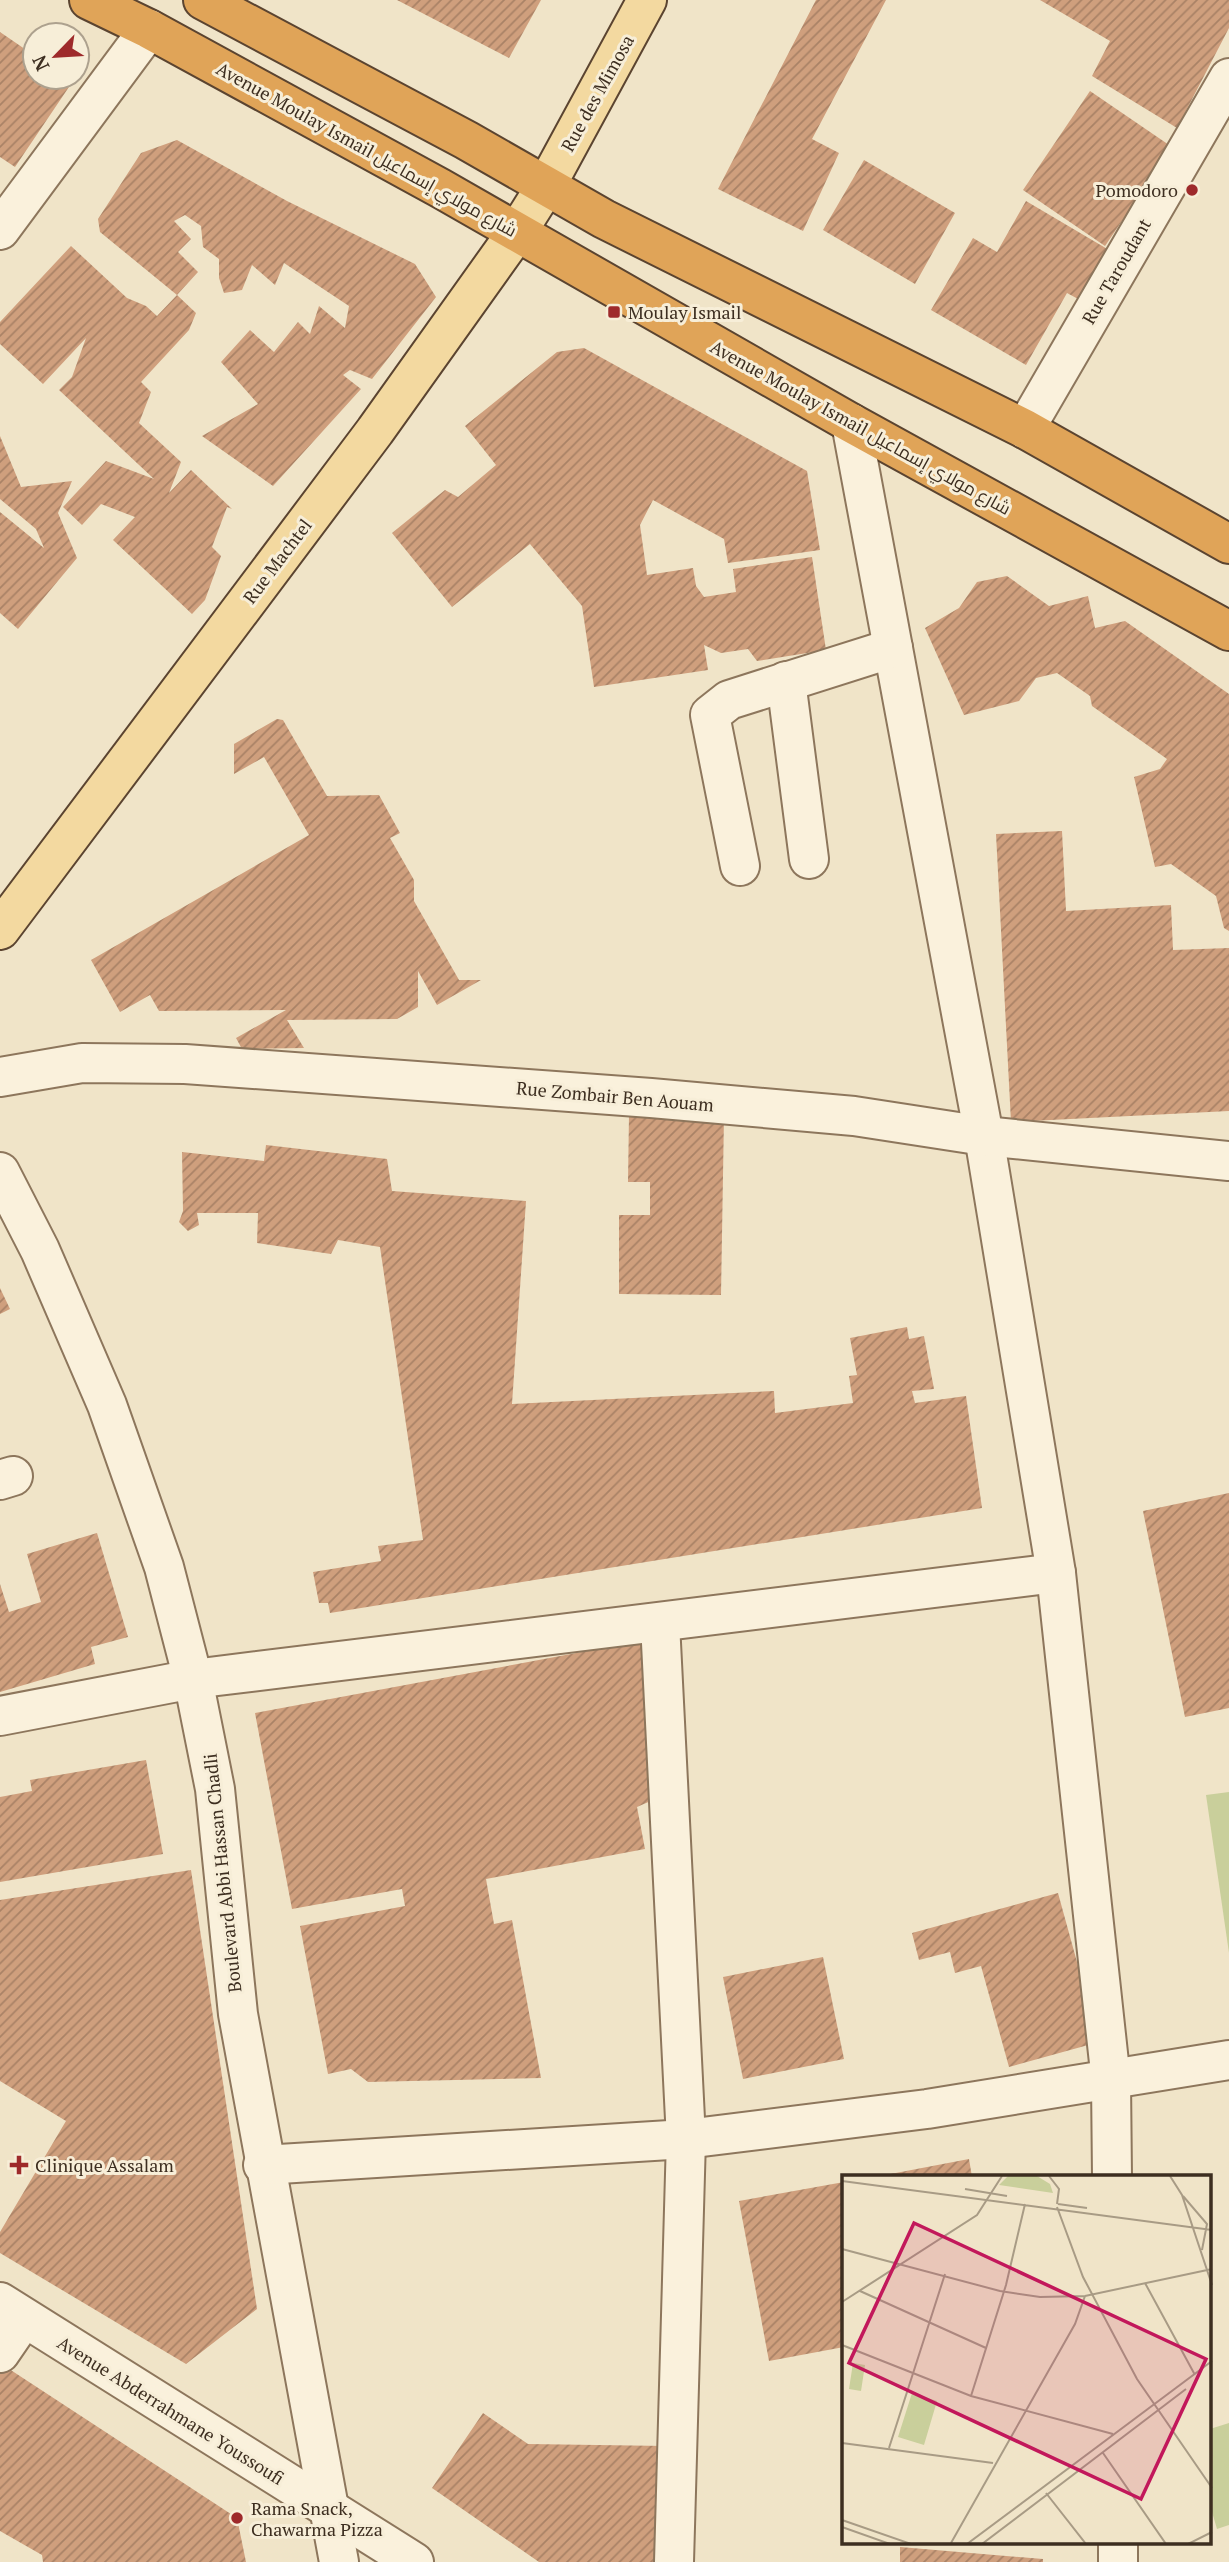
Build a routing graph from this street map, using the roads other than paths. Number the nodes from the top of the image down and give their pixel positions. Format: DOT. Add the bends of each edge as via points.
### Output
graph roads {
  1 [pos="89,0"];
  2 [pos="203,0"];
  3 [pos="648,0"];
  4 [pos="149,29"];
  5 [pos="1229,78"];
  6 [pos="546,186"];
  7 [pos="0,230"];
  8 [pos="517,232"];
  9 [pos="851,423"];
  10 [pos="1025,429"];
  11 [pos="1229,544"];
  12 [pos="1229,631"];
  13 [pos="894,648"];
  14 [pos="786,681"];
  15 [pos="809,859"];
  16 [pos="740,866"];
  17 [pos="0,930"];
  18 [pos="0,1077"];
  19 [pos="984,1136"];
  20 [pos="1229,1161"];
  21 [pos="0,1172"];
  22 [pos="1056,1573"];
  23 [pos="660,1623"];
  24 [pos="193,1679"];
  25 [pos="0,1716"];
  26 [pos="1229,2060"];
  27 [pos="1111,2081"];
  28 [pos="686,2139"];
  29 [pos="263,2165"];
  30 [pos="1112,2175"];
  31 [pos="12,2310"];
  32 [pos="0,2353"];
  33 [pos="330,2509"];
  34 [pos="1118,2544"];
  35 [pos="339,2562"];
  36 [pos="414,2562"];
  37 [pos="674,2562"];
  38 [pos="1118,2562"];
  1 -- 4 [label="highway, Avenue Moulay Ismail شارع مولاي إسماعيل"];
  2 -- 6 [label="highway"];
  3 -- 6 [label="main road, Rue des Mimosa"];
  4 -- 7 [label="street"];
  4 -- 8 [label="highway, Avenue Moulay Ismail شارع مولاي إسماعيل"];
  5 -- 10 [label="street, Rue Taroudant"];
  6 -- 8 [label="main road, Rue Machtel"];
  6 -- 10 [label="highway"];
  8 -- 9 [label="highway, Avenue Moulay Ismail شارع مولاي إسماعيل"];
  8 -- 17 [label="main road, Rue Machtel" via="375,431"];
  9 -- 12 [label="highway, Avenue Moulay Ismail شارع مولاي إسماعيل"];
  9 -- 13 [label="street"];
  10 -- 11 [label="highway"];
  13 -- 14 [label="street"];
  13 -- 19 [label="street"];
  14 -- 15 [label="street"];
  14 -- 16 [label="street" via="729,700 710,715"];
  18 -- 19 [label="street, Rue Zombair Ben Aouam" via="82,1063 185,1064 854,1116"];
  19 -- 20 [label="street, Rue Zombair Ben Aouam"];
  19 -- 22 [label="street"];
  21 -- 24 [label="street, Boulevard Abbi Hassan Chadli" via="40,1250 107,1405 160,1554"];
  22 -- 23 [label="street"];
  22 -- 27 [label="street"];
  23 -- 24 [label="street"];
  23 -- 28 [label="street"];
  24 -- 25 [label="street"];
  24 -- 29 [label="street, Boulevard Abbi Hassan Chadli" via="215,1789 238,2014"];
  26 -- 27 [label="street"];
  27 -- 28 [label="street"];
  27 -- 30 [label="street"];
  28 -- 29 [label="street"];
  28 -- 37 [label="street"];
  29 -- 33 [label="street, Boulevard Abbi Hassan Chadli"];
  31 -- 32 [label="street"];
  31 -- 33 [label="street, Avenue Abderrahmane Youssoufi"];
  33 -- 35 [label="street, Boulevard Abbi Hassan Chadli"];
  33 -- 36 [label="street, Avenue Abderrahmane Youssoufi"];
  34 -- 38 [label="street"];
}
